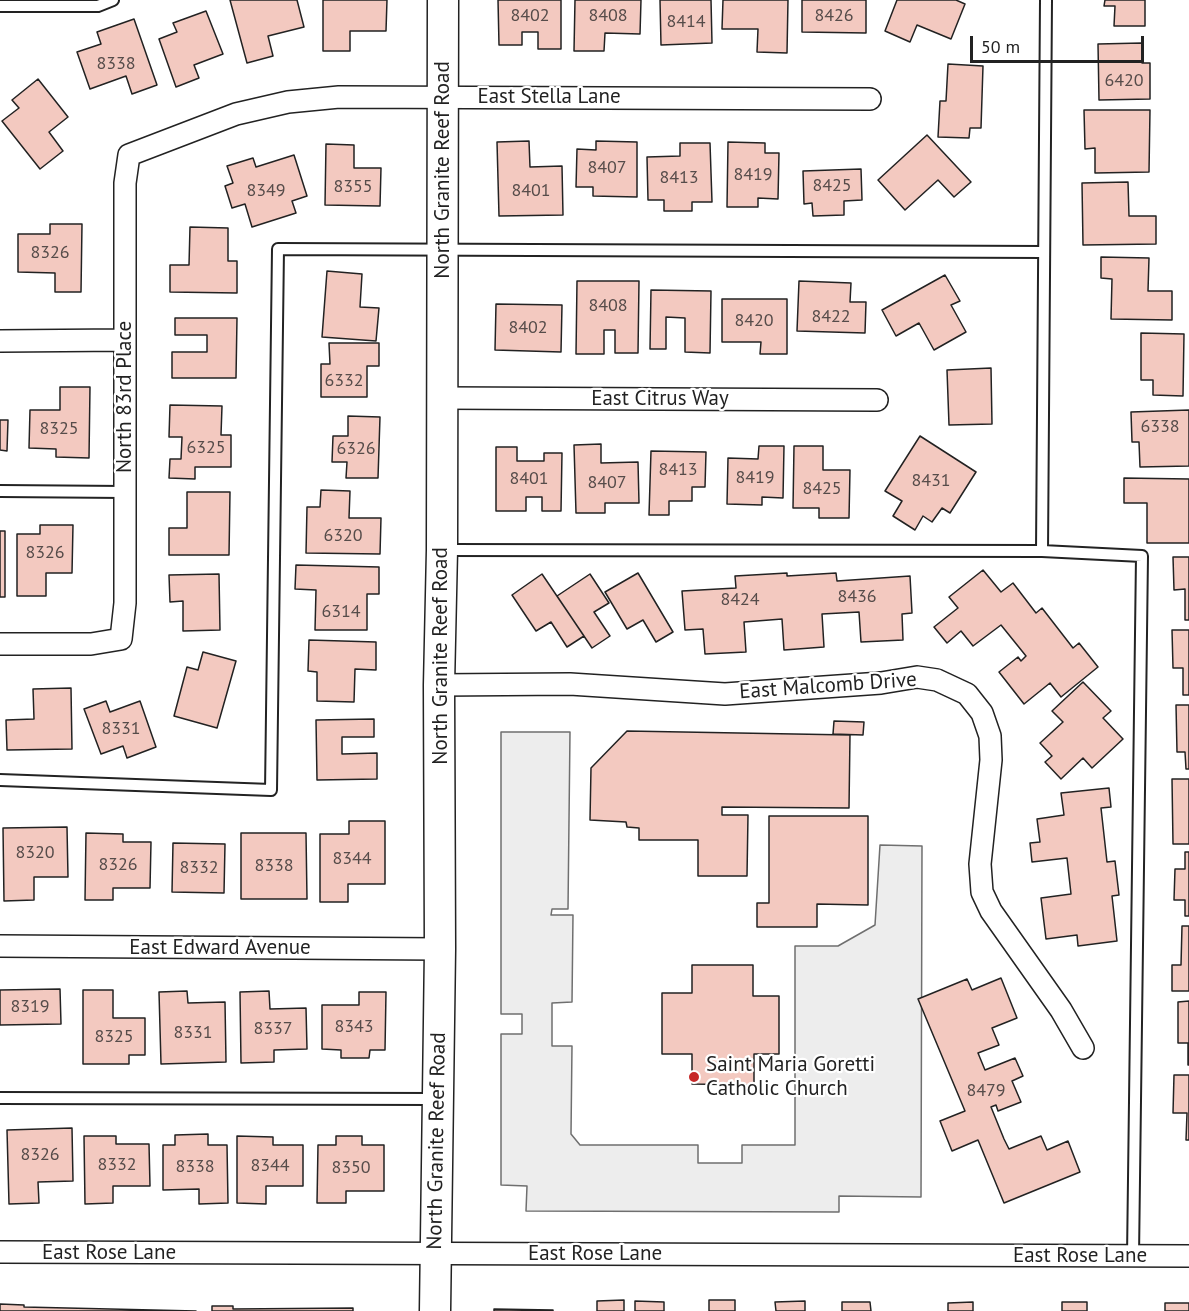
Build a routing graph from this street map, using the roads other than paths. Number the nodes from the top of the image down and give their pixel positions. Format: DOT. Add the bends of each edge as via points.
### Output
graph roads {
  1 [pos="113,0"];
  2 [pos="443,0"];
  3 [pos="1046,0"];
  4 [pos="0,6"];
  5 [pos="443,97"];
  6 [pos="870,99"];
  7 [pos="129,155"];
  8 [pos="443,249"];
  9 [pos="1044,252"];
  10 [pos="125,340"];
  11 [pos="0,341"];
  12 [pos="442,398"];
  13 [pos="877,400"];
  14 [pos="0,491"];
  15 [pos="125,492"];
  16 [pos="442,550"];
  17 [pos="1042,551"];
  18 [pos="0,644"];
  19 [pos="439,685"];
  20 [pos="0,780"];
  21 [pos="0,946"];
  22 [pos="440,949"];
  23 [pos="1083,1048"];
  24 [pos="0,1098"];
  25 [pos="438,1099"];
  26 [pos="0,1252"];
  27 [pos="435,1254"];
  28 [pos="1133,1256"];
  29 [pos="1189,1256"];
  30 [pos="435,1311"];
  1 -- 4 [label="lane" via="98,6"];
  2 -- 5 [label="street, North Granite Reef Road"];
  3 -- 9 [label="lane"];
  5 -- 6 [label="street, East Stella Lane"];
  5 -- 7 [label="street, East Stella Lane" via="339,97 288,102 236,114"];
  5 -- 8 [label="street, North Granite Reef Road"];
  7 -- 10 [label="street, North 83rd Place" via="125,183"];
  8 -- 9 [label="lane"];
  8 -- 12 [label="street, North Granite Reef Road"];
  8 -- 20 [label="lane" via="278,249 271,790"];
  9 -- 17 [label="lane"];
  10 -- 11 [label="street"];
  10 -- 15 [label="street, North 83rd Place"];
  12 -- 13 [label="street, East Citrus Way"];
  12 -- 16 [label="street, North Granite Reef Road"];
  14 -- 15 [label="lane"];
  15 -- 18 [label="street, North 83rd Place" via="125,603 121,639 91,644"];
  16 -- 17 [label="lane"];
  16 -- 19 [label="street, North Granite Reef Road"];
  17 -- 28 [label="lane" via="1142,556"];
  19 -- 22 [label="street, North Granite Reef Road"];
  19 -- 23 [label="street, East Malcomb Drive" via="570,684 725,694 917,677 937,680 967,694 982,713 990,736 980,864 982,892 991,911 1062,1010"];
  21 -- 22 [label="street, East Edward Avenue"];
  22 -- 25 [label="street, North Granite Reef Road"];
  24 -- 25 [label="lane"];
  25 -- 27 [label="street, North Granite Reef Road"];
  26 -- 27 [label="street, East Rose Lane"];
  27 -- 28 [label="street, East Rose Lane"];
  27 -- 30 [label="street, North Granite Reef Road"];
  28 -- 29 [label="street, East Rose Lane"];
}
